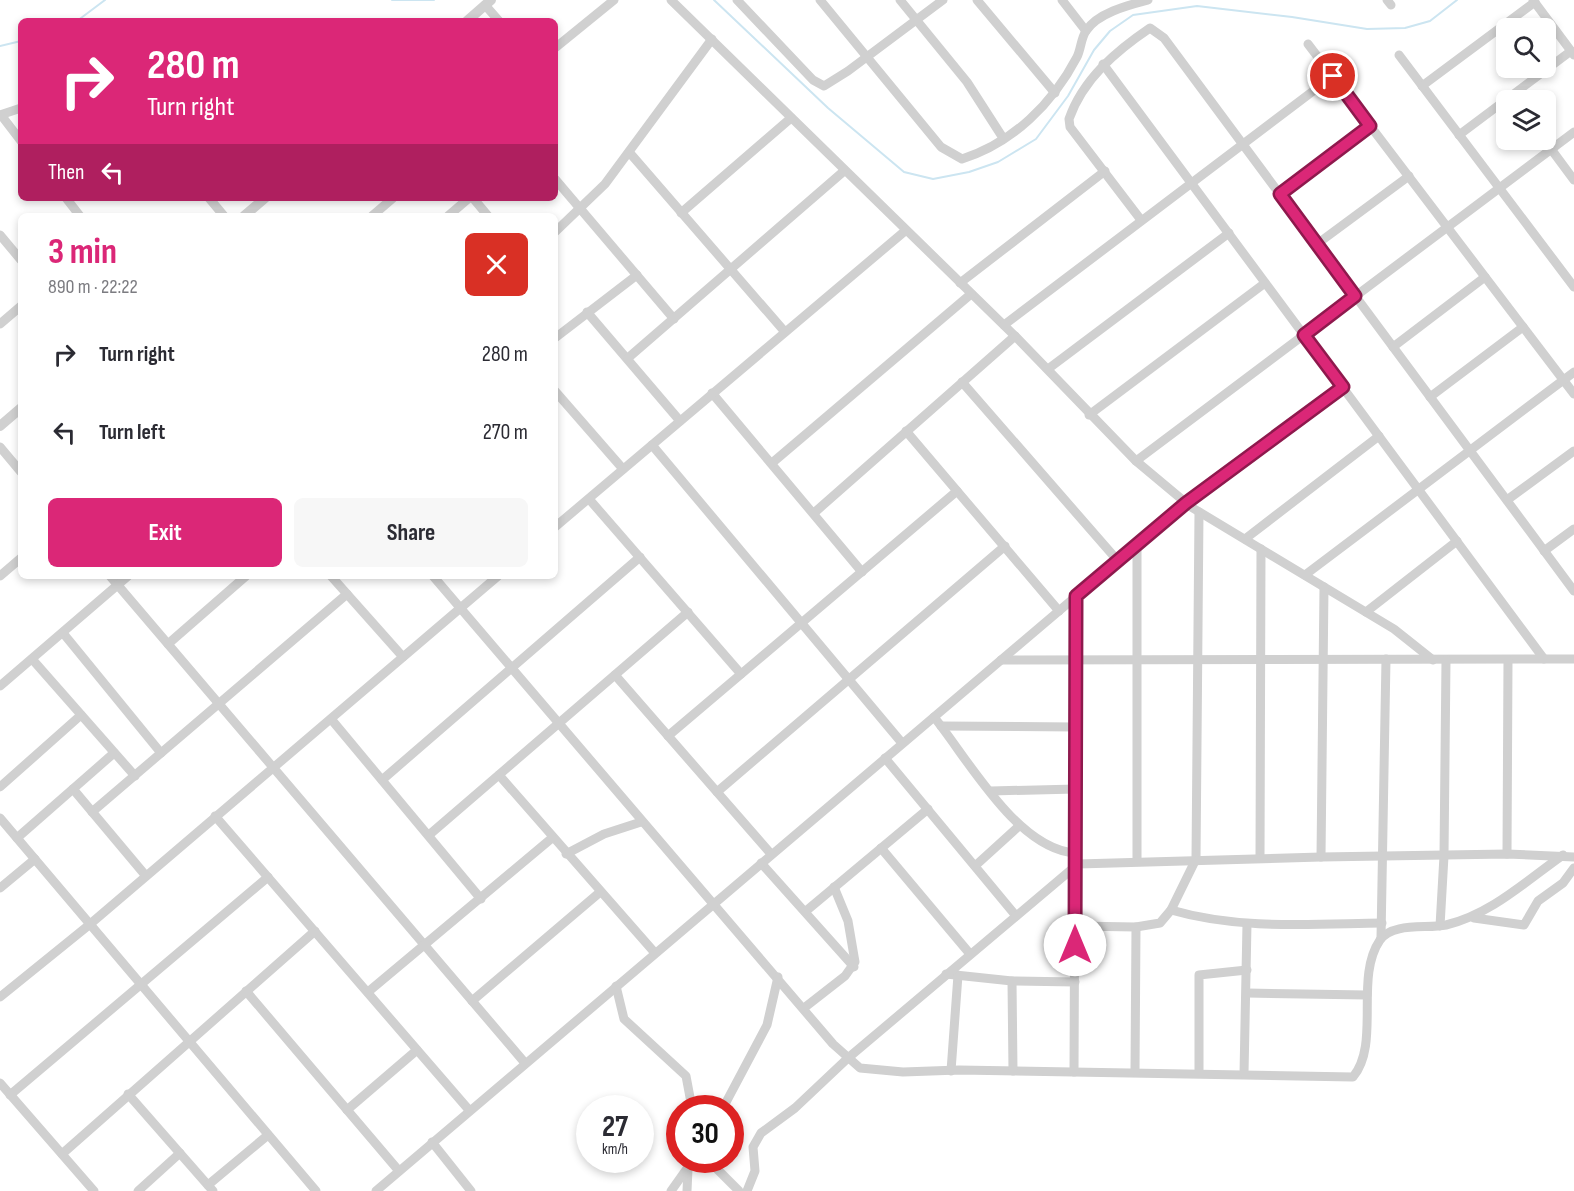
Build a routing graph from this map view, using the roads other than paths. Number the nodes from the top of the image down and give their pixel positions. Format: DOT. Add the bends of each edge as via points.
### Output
graph roads {
  1 [pos="614,0"];
  2 [pos="671,0"];
  3 [pos="737,0"];
  4 [pos="820,0"];
  5 [pos="900,0"];
  6 [pos="943,0"];
  7 [pos="977,0"];
  8 [pos="1062,0"];
  9 [pos="1143,0"];
  10 [pos="1534,1"];
  11 [pos="488,2"];
  12 [pos="470,18"];
  13 [pos="497,18"];
  14 [pos="917,21"];
  15 [pos="1086,31"];
  16 [pos="712,39"];
  17 [pos="1308,44"];
  18 [pos="558,46"];
  19 [pos="1573,53"];
  20 [pos="1399,55"];
  21 [pos="868,57"];
  22 [pos="1103,64"];
  23 [pos="1333,76"];
  24 [pos="1422,86"];
  25 [pos="1055,93"];
  26 [pos="18,109"];
  27 [pos="0,115"];
  28 [pos="791,118"];
  29 [pos="1370,126"];
  30 [pos="1574,132"];
  31 [pos="1459,135"];
  32 [pos="18,137"];
  33 [pos="1003,138"];
  34 [pos="1243,144"];
  35 [pos="1556,145"];
  36 [pos="1550,150"];
  37 [pos="1552,150"];
  38 [pos="629,152"];
  39 [pos="844,171"];
  40 [pos="1105,171"];
  41 [pos="1409,176"];
  42 [pos="1574,180"];
  43 [pos="558,182"];
  44 [pos="1191,183"];
  45 [pos="1499,188"];
  46 [pos="1280,194"];
  47 [pos="68,201"];
  48 [pos="212,201"];
  49 [pos="262,201"];
  50 [pos="390,201"];
  51 [pos="467,201"];
  52 [pos="474,201"];
  53 [pos="582,209"];
  54 [pos="78,213"];
  55 [pos="222,213"];
  56 [pos="248,213"];
  57 [pos="376,213"];
  58 [pos="452,213"];
  59 [pos="485,213"];
  60 [pos="681,213"];
  61 [pos="1141,220"];
  62 [pos="1447,227"];
  63 [pos="558,229"];
  64 [pos="905,231"];
  65 [pos="1229,233"];
  66 [pos="0,235"];
  67 [pos="1317,244"];
  68 [pos="18,256"];
  69 [pos="730,271"];
  70 [pos="637,275"];
  71 [pos="1485,277"];
  72 [pos="960,283"];
  73 [pos="1266,283"];
  74 [pos="1574,287"];
  75 [pos="971,294"];
  76 [pos="1355,296"];
  77 [pos="18,309"];
  78 [pos="587,312"];
  79 [pos="674,319"];
  80 [pos="0,324"];
  81 [pos="1004,325"];
  82 [pos="1522,327"];
  83 [pos="784,332"];
  84 [pos="1304,335"];
  85 [pos="558,336"];
  86 [pos="1015,336"];
  87 [pos="1393,347"];
  88 [pos="628,358"];
  89 [pos="1048,369"];
  90 [pos="1574,372"];
  91 [pos="1563,380"];
  92 [pos="962,382"];
  93 [pos="1343,387"];
  94 [pos="712,393"];
  95 [pos="558,394"];
  96 [pos="1574,394"];
  97 [pos="1430,397"];
  98 [pos="18,411"];
  99 [pos="1089,415"];
  100 [pos="680,421"];
  101 [pos="0,426"];
  102 [pos="906,431"];
  103 [pos="1380,436"];
  104 [pos="652,445"];
  105 [pos="0,447"];
  106 [pos="1470,451"];
  107 [pos="1574,451"];
  108 [pos="1136,461"];
  109 [pos="772,462"];
  110 [pos="18,468"];
  111 [pos="624,469"];
  112 [pos="1419,489"];
  113 [pos="957,491"];
  114 [pos="589,499"];
  115 [pos="1507,500"];
  116 [pos="1186,503"];
  117 [pos="1199,512"];
  118 [pos="814,513"];
  119 [pos="558,525"];
  120 [pos="1574,529"];
  121 [pos="1245,539"];
  122 [pos="1457,541"];
  123 [pos="1137,544"];
  124 [pos="1005,546"];
  125 [pos="1261,549"];
  126 [pos="1544,551"];
  127 [pos="640,557"];
  128 [pos="0,561"];
  129 [pos="18,561"];
  130 [pos="1118,561"];
  131 [pos="862,572"];
  132 [pos="4,573"];
  133 [pos="1305,575"];
  134 [pos="113,579"];
  135 [pos="125,579"];
  136 [pos="243,579"];
  137 [pos="334,579"];
  138 [pos="436,579"];
  139 [pos="494,579"];
  140 [pos="118,585"];
  141 [pos="1324,587"];
  142 [pos="1574,591"];
  143 [pos="347,594"];
  144 [pos="1076,596"];
  145 [pos="460,608"];
  146 [pos="1059,610"];
  147 [pos="688,612"];
  148 [pos="1365,612"];
  149 [pos="801,623"];
  150 [pos="63,633"];
  151 [pos="168,644"];
  152 [pos="403,657"];
  153 [pos="32,659"];
  154 [pos="1261,659"];
  155 [pos="1386,659"];
  156 [pos="1544,659"];
  157 [pos="1574,659"];
  158 [pos="1000,660"];
  159 [pos="1076,660"];
  160 [pos="1138,660"];
  161 [pos="1198,660"];
  162 [pos="1323,660"];
  163 [pos="1433,660"];
  164 [pos="1446,660"];
  165 [pos="1508,660"];
  166 [pos="512,669"];
  167 [pos="741,674"];
  168 [pos="615,675"];
  169 [pos="849,680"];
  170 [pos="0,686"];
  171 [pos="218,705"];
  172 [pos="81,715"];
  173 [pos="934,717"];
  174 [pos="331,719"];
  175 [pos="559,723"];
  176 [pos="941,726"];
  177 [pos="1076,728"];
  178 [pos="668,736"];
  179 [pos="902,743"];
  180 [pos="114,753"];
  181 [pos="161,753"];
  182 [pos="885,758"];
  183 [pos="273,768"];
  184 [pos="499,775"];
  185 [pos="135,776"];
  186 [pos="382,780"];
  187 [pos="0,788"];
  188 [pos="73,789"];
  189 [pos="1076,789"];
  190 [pos="991,791"];
  191 [pos="717,792"];
  192 [pos="928,809"];
  193 [pos="92,812"];
  194 [pos="215,816"];
  195 [pos="0,818"];
  196 [pos="641,822"];
  197 [pos="1019,826"];
  198 [pos="429,835"];
  199 [pos="17,838"];
  200 [pos="552,838"];
  201 [pos="881,848"];
  202 [pos="1075,853"];
  203 [pos="566,854"];
  204 [pos="771,854"];
  205 [pos="1508,855"];
  206 [pos="1563,855"];
  207 [pos="1444,856"];
  208 [pos="1322,857"];
  209 [pos="1574,857"];
  210 [pos="1260,858"];
  211 [pos="1382,858"];
  212 [pos="35,859"];
  213 [pos="1137,860"];
  214 [pos="1196,860"];
  215 [pos="761,863"];
  216 [pos="1076,865"];
  217 [pos="975,866"];
  218 [pos="1574,868"];
  219 [pos="146,876"];
  220 [pos="268,877"];
  221 [pos="0,888"];
  222 [pos="834,888"];
  223 [pos="599,893"];
  224 [pos="481,899"];
  225 [pos="713,904"];
  226 [pos="1171,910"];
  227 [pos="806,911"];
  228 [pos="1016,916"];
  229 [pos="1474,918"];
  230 [pos="1382,923"];
  231 [pos="1247,924"];
  232 [pos="89,925"];
  233 [pos="1075,926"];
  234 [pos="1440,926"];
  235 [pos="1136,927"];
  236 [pos="315,932"];
  237 [pos="1382,938"];
  238 [pos="423,946"];
  239 [pos="654,953"];
  240 [pos="970,954"];
  241 [pos="854,966"];
  242 [pos="1246,970"];
  243 [pos="946,974"];
  244 [pos="958,975"];
  245 [pos="778,977"];
  246 [pos="1012,981"];
  247 [pos="1075,982"];
  248 [pos="140,986"];
  249 [pos="616,986"];
  250 [pos="246,991"];
  251 [pos="2,992"];
  252 [pos="368,992"];
  253 [pos="1247,993"];
  254 [pos="1367,995"];
  255 [pos="472,1001"];
  256 [pos="804,1008"];
  257 [pos="189,1041"];
  258 [pos="417,1050"];
  259 [pos="848,1058"];
  260 [pos="525,1064"];
  261 [pos="951,1071"];
  262 [pos="1013,1071"];
  263 [pos="1074,1072"];
  264 [pos="1135,1072"];
  265 [pos="1199,1073"];
  266 [pos="1244,1074"];
  267 [pos="0,1083"];
  268 [pos="128,1094"];
  269 [pos="10,1095"];
  270 [pos="690,1095"];
  271 [pos="730,1095"];
  272 [pos="347,1110"];
  273 [pos="469,1110"];
  274 [pos="268,1135"];
  275 [pos="432,1142"];
  276 [pos="62,1154"];
  277 [pos="180,1154"];
  278 [pos="399,1171"];
  279 [pos="683,1173"];
  280 [pos="689,1173"];
  281 [pos="721,1173"];
  282 [pos="211,1188"];
  283 [pos="94,1191"];
  284 [pos="138,1191"];
  285 [pos="316,1191"];
  286 [pos="376,1191"];
  287 [pos="471,1191"];
  288 [pos="671,1191"];
  289 [pos="687,1191"];
  290 [pos="739,1191"];
  291 [pos="747,1191"];
  1 -- 18 [label="street"];
  2 -- 16 [label="street"];
  3 -- 21 [label="street" via="819,85 830,84"];
  4 -- 21 [label="street"];
  5 -- 14 [label="street"];
  6 -- 14 [label="street"];
  7 -- 25 [label="street"];
  8 -- 15 [label="street"];
  9 -- 15 [label="street" via="1101,18"];
  10 -- 19 [label="street"];
  10 -- 24 [label="street"];
  11 -- 12 [label="street"];
  11 -- 13 [label="street"];
  14 -- 21 [label="street"];
  14 -- 33 [label="street" via="967,82"];
  15 -- 25 [label="street" via="1077,56"];
  16 -- 28 [label="street"];
  16 -- 38 [label="street"];
  17 -- 23 [label="street"];
  19 -- 31 [label="street"];
  20 -- 24 [label="street"];
  21 -- 33 [label="street" via="940,147 950,153 962,159"];
  22 -- 34 [label="street" via="1150,28 1156,30"];
  22 -- 40 [label="street" via="1069,119 1070,127"];
  22 -- 44 [label="street"];
  23 -- 29 [label="street"];
  23 -- 34 [label="street"];
  24 -- 31 [label="street"];
  25 -- 33 [label="street" via="1022,126"];
  26 -- 27 [label="street"];
  27 -- 32 [label="street"];
  28 -- 39 [label="street"];
  28 -- 60 [label="street"];
  29 -- 41 [label="street"];
  29 -- 46 [label="street"];
  30 -- 35 [label="street"];
  31 -- 45 [label="street"];
  34 -- 44 [label="street"];
  34 -- 46 [label="street"];
  36 -- 45 [label="street"];
  37 -- 42 [label="street"];
  38 -- 53 [label="street"];
  38 -- 60 [label="street"];
  39 -- 64 [label="street"];
  39 -- 69 [label="street"];
  40 -- 61 [label="street"];
  40 -- 72 [label="street"];
  41 -- 62 [label="street"];
  41 -- 67 [label="street"];
  43 -- 53 [label="street"];
  44 -- 61 [label="street"];
  44 -- 65 [label="street"];
  45 -- 62 [label="street"];
  45 -- 74 [label="street"];
  46 -- 67 [label="street"];
  47 -- 54 [label="street"];
  48 -- 55 [label="street"];
  49 -- 56 [label="street"];
  50 -- 57 [label="street"];
  51 -- 58 [label="street"];
  52 -- 59 [label="street"];
  53 -- 63 [label="street"];
  53 -- 70 [label="street"];
  60 -- 69 [label="street"];
  61 -- 81 [label="street"];
  62 -- 71 [label="street"];
  62 -- 76 [label="street"];
  64 -- 72 [label="street"];
  64 -- 83 [label="street"];
  65 -- 73 [label="street"];
  65 -- 89 [label="street"];
  66 -- 68 [label="street"];
  67 -- 76 [label="street"];
  69 -- 79 [label="street"];
  69 -- 83 [label="street"];
  70 -- 78 [label="street"];
  70 -- 79 [label="street"];
  71 -- 82 [label="street"];
  71 -- 87 [label="street"];
  72 -- 75 [label="street"];
  73 -- 84 [label="street"];
  73 -- 99 [label="street"];
  75 -- 81 [label="street"];
  75 -- 109 [label="street"];
  76 -- 84 [label="street"];
  76 -- 87 [label="street"];
  77 -- 80 [label="street"];
  78 -- 85 [label="street"];
  78 -- 88 [label="street"];
  79 -- 88 [label="street"];
  81 -- 86 [label="street"];
  82 -- 91 [label="street"];
  82 -- 97 [label="street"];
  83 -- 94 [label="street"];
  84 -- 93 [label="street"];
  84 -- 108 [label="street"];
  86 -- 89 [label="street"];
  86 -- 92 [label="street"];
  87 -- 97 [label="street"];
  88 -- 100 [label="street"];
  89 -- 99 [label="street"];
  90 -- 91 [label="street"];
  91 -- 96 [label="street"];
  91 -- 106 [label="street"];
  92 -- 102 [label="street"];
  92 -- 130 [label="street"];
  93 -- 103 [label="street"];
  93 -- 116 [label="street"];
  94 -- 100 [label="street"];
  94 -- 109 [label="street"];
  95 -- 111 [label="street"];
  97 -- 106 [label="street"];
  98 -- 101 [label="street"];
  99 -- 108 [label="street"];
  100 -- 104 [label="street"];
  102 -- 113 [label="street"];
  102 -- 118 [label="street"];
  103 -- 112 [label="street"];
  103 -- 121 [label="street"];
  104 -- 111 [label="street"];
  104 -- 149 [label="street"];
  105 -- 110 [label="street"];
  106 -- 112 [label="street"];
  106 -- 115 [label="street"];
  107 -- 115 [label="street"];
  108 -- 116 [label="street"];
  109 -- 118 [label="street"];
  111 -- 114 [label="street"];
  112 -- 122 [label="street"];
  112 -- 133 [label="street"];
  113 -- 124 [label="street"];
  113 -- 131 [label="street"];
  114 -- 119 [label="street"];
  114 -- 127 [label="street"];
  115 -- 126 [label="street"];
  116 -- 117 [label="street"];
  116 -- 123 [label="street"];
  117 -- 121 [label="street"];
  117 -- 161 [label="street"];
  118 -- 131 [label="street"];
  120 -- 126 [label="street"];
  121 -- 125 [label="street"];
  122 -- 148 [label="street"];
  122 -- 156 [label="street"];
  123 -- 130 [label="street"];
  123 -- 160 [label="street"];
  124 -- 146 [label="street"];
  124 -- 169 [label="street"];
  125 -- 133 [label="street"];
  125 -- 154 [label="street"];
  126 -- 142 [label="street"];
  127 -- 147 [label="street"];
  127 -- 166 [label="street"];
  128 -- 132 [label="street"];
  129 -- 132 [label="street"];
  130 -- 144 [label="street"];
  131 -- 149 [label="street"];
  133 -- 141 [label="street"];
  134 -- 140 [label="street"];
  135 -- 140 [label="street"];
  136 -- 151 [label="street"];
  137 -- 143 [label="street"];
  138 -- 145 [label="street"];
  139 -- 145 [label="street"];
  140 -- 150 [label="street"];
  140 -- 151 [label="street"];
  141 -- 148 [label="street"];
  141 -- 162 [label="street"];
  143 -- 152 [label="street"];
  143 -- 171 [label="street"];
  144 -- 146 [label="street"];
  144 -- 159 [label="street"];
  145 -- 152 [label="street"];
  145 -- 166 [label="street"];
  146 -- 158 [label="street"];
  147 -- 167 [label="street"];
  147 -- 168 [label="street"];
  148 -- 163 [label="street"];
  149 -- 167 [label="street"];
  149 -- 169 [label="street"];
  150 -- 153 [label="street"];
  150 -- 181 [label="street"];
  151 -- 171 [label="street"];
  152 -- 174 [label="street"];
  153 -- 170 [label="street"];
  153 -- 172 [label="street"];
  154 -- 161 [label="street"];
  154 -- 162 [label="street"];
  154 -- 210 [label="street"];
  155 -- 162 [label="street"];
  155 -- 163 [label="street"];
  155 -- 211 [label="street"];
  156 -- 157 [label="street"];
  156 -- 165 [label="street"];
  158 -- 159 [label="street"];
  158 -- 173 [label="street"];
  159 -- 160 [label="street"];
  159 -- 177 [label="street"];
  160 -- 161 [label="street"];
  160 -- 213 [label="street"];
  161 -- 214 [label="street"];
  162 -- 208 [label="street"];
  163 -- 164 [label="street"];
  164 -- 165 [label="street"];
  164 -- 207 [label="street"];
  165 -- 205 [label="street"];
  166 -- 175 [label="street"];
  166 -- 186 [label="street"];
  167 -- 178 [label="street"];
  168 -- 175 [label="street"];
  168 -- 178 [label="street"];
  169 -- 179 [label="street"];
  169 -- 191 [label="street"];
  171 -- 181 [label="street"];
  171 -- 183 [label="street"];
  172 -- 180 [label="street"];
  172 -- 187 [label="street"];
  173 -- 176 [label="street"];
  173 -- 179 [label="street"];
  174 -- 183 [label="street"];
  174 -- 186 [label="street"];
  175 -- 184 [label="street"];
  175 -- 196 [label="street"];
  176 -- 177 [label="street"];
  176 -- 190 [label="street"];
  177 -- 189 [label="street"];
  178 -- 191 [label="street"];
  179 -- 182 [label="street"];
  180 -- 185 [label="street"];
  180 -- 188 [label="street"];
  181 -- 185 [label="street"];
  182 -- 192 [label="street"];
  182 -- 204 [label="street"];
  183 -- 194 [label="street"];
  183 -- 238 [label="street"];
  184 -- 198 [label="street"];
  184 -- 200 [label="street"];
  185 -- 193 [label="street"];
  186 -- 198 [label="street"];
  188 -- 193 [label="street"];
  188 -- 199 [label="street"];
  189 -- 190 [label="street"];
  189 -- 202 [label="street"];
  190 -- 197 [label="street"];
  191 -- 204 [label="street"];
  192 -- 201 [label="street"];
  192 -- 217 [label="street"];
  193 -- 219 [label="street"];
  194 -- 219 [label="street"];
  194 -- 220 [label="street"];
  195 -- 199 [label="street"];
  196 -- 203 [label="street" via="604,834"];
  196 -- 225 [label="street"];
  197 -- 202 [label="street" via="1051,848"];
  197 -- 217 [label="street"];
  198 -- 224 [label="street"];
  199 -- 212 [label="street"];
  200 -- 203 [label="street"];
  200 -- 224 [label="street"];
  201 -- 222 [label="street"];
  201 -- 240 [label="street"];
  202 -- 216 [label="street"];
  203 -- 223 [label="street"];
  204 -- 215 [label="street"];
  205 -- 206 [label="street"];
  205 -- 207 [label="street"];
  206 -- 209 [label="street"];
  206 -- 229 [label="street"];
  207 -- 211 [label="street"];
  207 -- 234 [label="street"];
  208 -- 210 [label="street"];
  208 -- 211 [label="street"];
  210 -- 214 [label="street"];
  211 -- 230 [label="street"];
  212 -- 221 [label="street"];
  212 -- 232 [label="street"];
  213 -- 214 [label="street"];
  213 -- 216 [label="street"];
  214 -- 226 [label="street"];
  215 -- 225 [label="street"];
  215 -- 227 [label="street"];
  216 -- 228 [label="street"];
  216 -- 233 [label="street"];
  217 -- 228 [label="street"];
  218 -- 229 [label="street" via="1563,883 1538,901 1524,925"];
  219 -- 232 [label="street"];
  220 -- 236 [label="street"];
  220 -- 248 [label="street"];
  222 -- 227 [label="street"];
  222 -- 241 [label="street" via="851,931"];
  223 -- 239 [label="street"];
  223 -- 255 [label="street"];
  224 -- 238 [label="street"];
  225 -- 239 [label="street"];
  225 -- 245 [label="street"];
  226 -- 231 [label="street"];
  226 -- 235 [label="street" via="1160,923"];
  227 -- 241 [label="street"];
  228 -- 240 [label="street"];
  229 -- 234 [label="street"];
  230 -- 231 [label="street"];
  230 -- 237 [label="street"];
  231 -- 242 [label="street"];
  232 -- 248 [label="street"];
  232 -- 251 [label="street"];
  233 -- 235 [label="street"];
  233 -- 247 [label="street"];
  234 -- 237 [label="street" via="1398,929"];
  235 -- 264 [label="street"];
  236 -- 250 [label="street"];
  236 -- 252 [label="street"];
  237 -- 254 [label="street" via="1372,957"];
  238 -- 252 [label="street"];
  238 -- 255 [label="street"];
  239 -- 249 [label="street"];
  240 -- 243 [label="street"];
  241 -- 256 [label="street"];
  242 -- 253 [label="street"];
  242 -- 265 [label="street" via="1199,975"];
  243 -- 244 [label="street"];
  243 -- 259 [label="street"];
  244 -- 246 [label="street"];
  244 -- 261 [label="street"];
  245 -- 256 [label="street"];
  245 -- 271 [label="street" via="767,1025"];
  246 -- 247 [label="street"];
  246 -- 262 [label="street"];
  247 -- 263 [label="street"];
  248 -- 257 [label="street"];
  248 -- 269 [label="street"];
  249 -- 260 [label="street"];
  249 -- 270 [label="street" via="624,1018 686,1076"];
  250 -- 257 [label="street"];
  250 -- 272 [label="street"];
  252 -- 258 [label="street"];
  253 -- 254 [label="street"];
  253 -- 266 [label="street"];
  254 -- 266 [label="street" via="1363,1056 1353,1077"];
  255 -- 260 [label="street"];
  256 -- 259 [label="street"];
  257 -- 268 [label="street"];
  257 -- 274 [label="street"];
  258 -- 272 [label="street"];
  258 -- 273 [label="street"];
  259 -- 261 [label="street" via="864,1069"];
  259 -- 291 [label="street" via="795,1108 757,1137 753,1147 753,1179"];
  260 -- 273 [label="street"];
  261 -- 262 [label="street"];
  262 -- 263 [label="street"];
  263 -- 264 [label="street"];
  264 -- 265 [label="street"];
  265 -- 266 [label="street"];
  267 -- 269 [label="street"];
  268 -- 276 [label="street"];
  268 -- 277 [label="street"];
  269 -- 276 [label="street"];
  272 -- 278 [label="street"];
  273 -- 275 [label="street"];
  274 -- 282 [label="street"];
  274 -- 285 [label="street"];
  275 -- 278 [label="street"];
  275 -- 287 [label="street"];
  276 -- 283 [label="street"];
  277 -- 282 [label="street"];
  277 -- 284 [label="street"];
  278 -- 286 [label="street"];
  279 -- 288 [label="street"];
  280 -- 289 [label="street"];
  281 -- 290 [label="street"];
}
